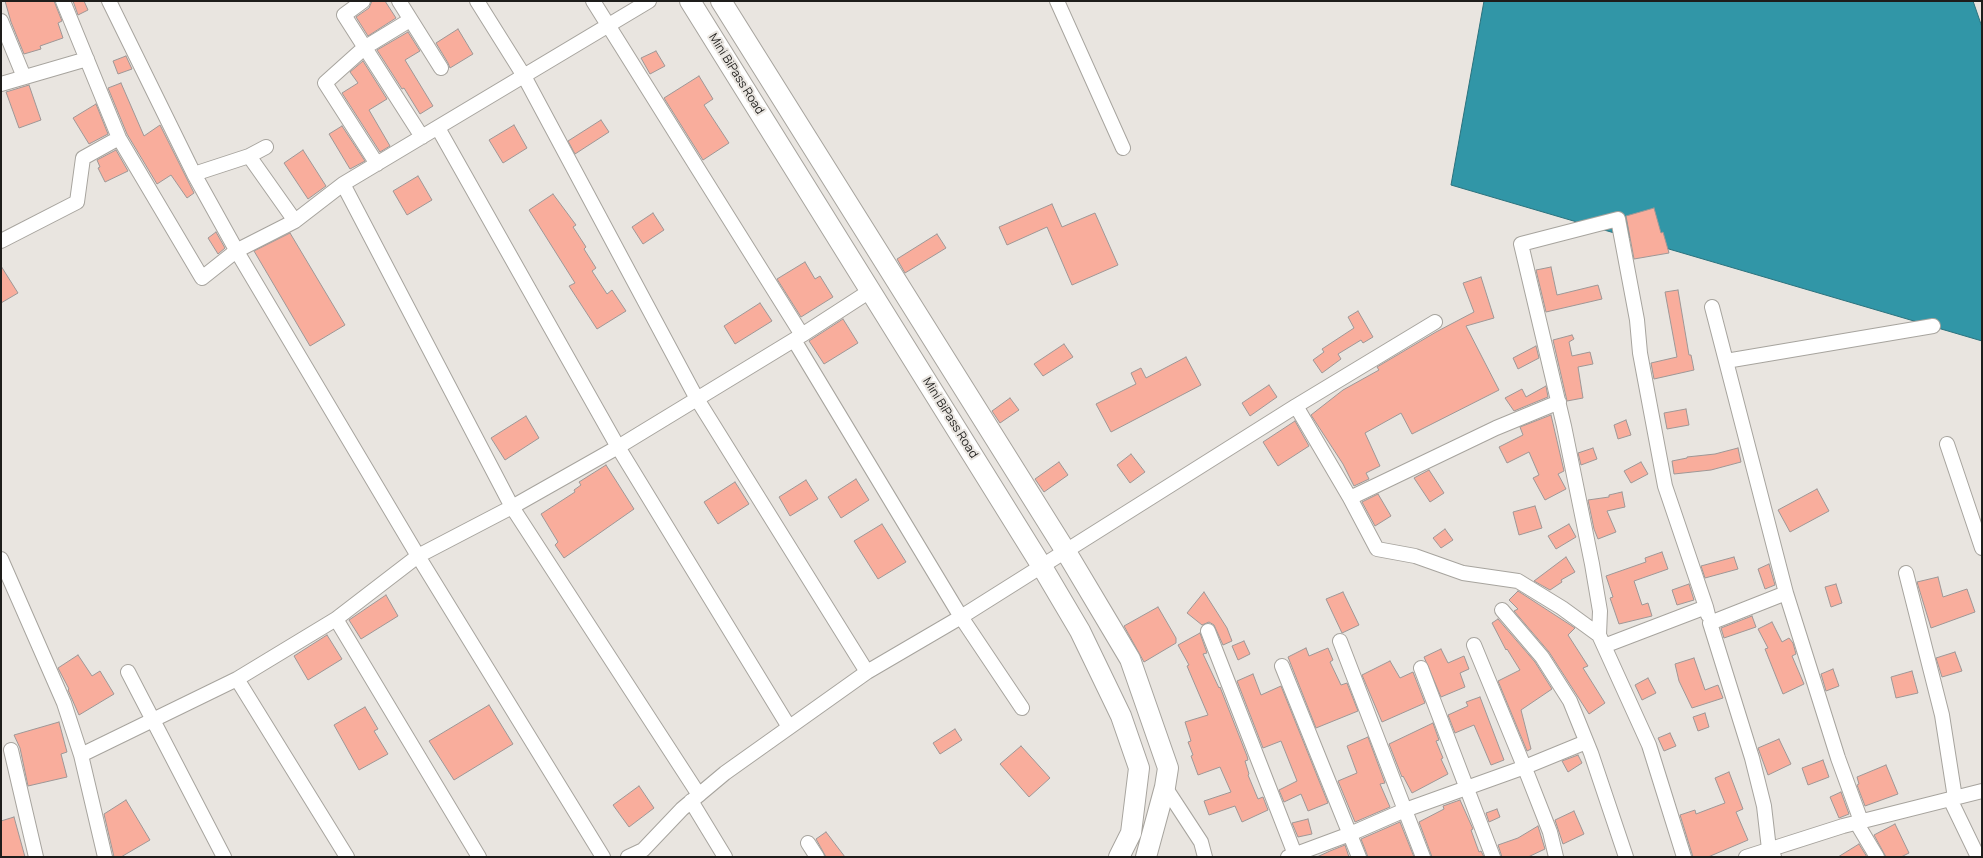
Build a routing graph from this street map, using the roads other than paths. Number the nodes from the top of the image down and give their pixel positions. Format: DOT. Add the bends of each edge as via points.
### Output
graph roads {
  1 [pos="63,1"];
  2 [pos="109,1"];
  3 [pos="363,1"];
  4 [pos="399,1"];
  5 [pos="477,1"];
  6 [pos="593,1"];
  7 [pos="649,1"];
  8 [pos="690,1"];
  9 [pos="721,1"];
  10 [pos="1057,1"];
  11 [pos="410,20"];
  12 [pos="1,21"];
  13 [pos="607,26"];
  14 [pos="364,48"];
  15 [pos="87,60"];
  16 [pos="441,68"];
  17 [pos="524,76"];
  18 [pos="24,77"];
  19 [pos="1,84"];
  20 [pos="438,128"];
  21 [pos="422,137"];
  22 [pos="119,138"];
  23 [pos="266,147"];
  24 [pos="1123,148"];
  25 [pos="249,156"];
  26 [pos="377,164"];
  27 [pos="194,174"];
  28 [pos="343,184"];
  29 [pos="296,220"];
  30 [pos="1,241"];
  31 [pos="236,251"];
  32 [pos="870,291"];
  33 [pos="1712,307"];
  34 [pos="1435,322"];
  35 [pos="1933,326"];
  36 [pos="798,338"];
  37 [pos="1726,361"];
  38 [pos="697,399"];
  39 [pos="1559,402"];
  40 [pos="1296,406"];
  41 [pos="1947,444"];
  42 [pos="618,447"];
  43 [pos="1350,498"];
  44 [pos="512,507"];
  45 [pos="1982,548"];
  46 [pos="1065,550"];
  47 [pos="418,556"];
  48 [pos="1,559"];
  49 [pos="1041,565"];
  50 [pos="1906,573"];
  51 [pos="1786,593"];
  52 [pos="1706,607"];
  53 [pos="1502,610"];
  54 [pos="961,617"];
  55 [pos="336,619"];
  56 [pos="1710,623"];
  57 [pos="1208,631"];
  58 [pos="1601,640"];
  59 [pos="1340,641"];
  60 [pos="1474,645"];
  61 [pos="1282,666"];
  62 [pos="1421,668"];
  63 [pos="128,672"];
  64 [pos="867,672"];
  65 [pos="237,679"];
  66 [pos="1022,708"];
  67 [pos="152,721"];
  68 [pos="789,727"];
  69 [pos="1586,742"];
  70 [pos="11,750"];
  71 [pos="81,755"];
  72 [pos="1525,767"];
  73 [pos="1165,787"];
  74 [pos="1466,787"];
  75 [pos="1982,791"];
  76 [pos="695,798"];
  77 [pos="1952,798"];
  78 [pos="1405,810"];
  79 [pos="1859,822"];
  80 [pos="1350,834"];
  81 [pos="808,844"];
  82 [pos="1772,853"];
  83 [pos="1293,856"];
  84 [pos="36,857"];
  85 [pos="105,857"];
  86 [pos="224,857"];
  87 [pos="347,857"];
  88 [pos="479,857"];
  89 [pos="602,857"];
  90 [pos="628,857"];
  91 [pos="725,857"];
  92 [pos="817,857"];
  93 [pos="1119,857"];
  94 [pos="1146,857"];
  95 [pos="1205,857"];
  96 [pos="1359,857"];
  97 [pos="1423,857"];
  98 [pos="1494,857"];
  99 [pos="1556,857"];
  100 [pos="1626,857"];
  101 [pos="1684,857"];
  102 [pos="1746,857"];
  103 [pos="1877,857"];
  104 [pos="1978,857"];
  1 -- 15 [label="street"];
  2 -- 27 [label="street"];
  3 -- 14 [label="street" via="344,15"];
  4 -- 11 [label="street"];
  5 -- 17 [label="street"];
  6 -- 13 [label="street"];
  7 -- 13 [label="street"];
  8 -- 32 [label="street, Mini BiPass Road"];
  9 -- 46 [label="street"];
  10 -- 24 [label="street"];
  11 -- 14 [label="street"];
  11 -- 16 [label="street"];
  12 -- 18 [label="street"];
  13 -- 17 [label="street"];
  13 -- 36 [label="street"];
  14 -- 21 [label="street"];
  14 -- 26 [label="street" via="325,83"];
  15 -- 18 [label="street"];
  15 -- 22 [label="street"];
  17 -- 20 [label="street"];
  17 -- 38 [label="street"];
  18 -- 19 [label="street"];
  20 -- 21 [label="street"];
  20 -- 42 [label="street"];
  21 -- 26 [label="street"];
  22 -- 30 [label="street" via="83,158 77,202"];
  22 -- 31 [label="street" via="202,278"];
  23 -- 25 [label="street"];
  25 -- 27 [label="street"];
  25 -- 29 [label="street"];
  26 -- 28 [label="street"];
  27 -- 31 [label="street"];
  28 -- 29 [label="street"];
  28 -- 44 [label="street"];
  29 -- 31 [label="street"];
  31 -- 47 [label="street"];
  32 -- 36 [label="street"];
  32 -- 49 [label="street, Mini BiPass Road"];
  33 -- 37 [label="street"];
  34 -- 40 [label="street"];
  35 -- 37 [label="street"];
  36 -- 38 [label="street"];
  36 -- 54 [label="street"];
  37 -- 51 [label="street"];
  38 -- 42 [label="street"];
  38 -- 64 [label="street"];
  39 -- 43 [label="street" via="1496,428"];
  39 -- 52 [label="street" via="1521,244 1618,219 1665,486"];
  39 -- 58 [label="street" via="1592,564"];
  40 -- 43 [label="street"];
  40 -- 46 [label="street"];
  41 -- 45 [label="street"];
  42 -- 44 [label="street"];
  42 -- 68 [label="street"];
  43 -- 58 [label="street" via="1377,549 1415,556 1463,573 1518,581 1562,608"];
  44 -- 47 [label="street"];
  44 -- 76 [label="street"];
  46 -- 49 [label="street"];
  46 -- 73 [label="street" via="1130,659 1168,768"];
  47 -- 55 [label="street"];
  47 -- 89 [label="street"];
  48 -- 71 [label="street" via="64,703"];
  49 -- 54 [label="street"];
  49 -- 93 [label="street, Mini BiPass Road" via="1080,631 1121,716 1139,768 1131,833"];
  50 -- 77 [label="street" via="1942,715"];
  51 -- 56 [label="street"];
  51 -- 79 [label="street"];
  52 -- 56 [label="street"];
  52 -- 58 [label="street"];
  53 -- 69 [label="street" via="1542,657 1570,701"];
  54 -- 64 [label="street"];
  54 -- 66 [label="street"];
  55 -- 65 [label="street"];
  55 -- 88 [label="street"];
  56 -- 82 [label="street" via="1752,758"];
  57 -- 83 [label="street"];
  58 -- 101 [label="street" via="1649,745"];
  59 -- 78 [label="street"];
  60 -- 72 [label="street"];
  61 -- 80 [label="street"];
  62 -- 74 [label="street"];
  63 -- 67 [label="street"];
  64 -- 68 [label="street"];
  65 -- 67 [label="street"];
  65 -- 87 [label="street"];
  67 -- 71 [label="street"];
  67 -- 86 [label="street"];
  68 -- 76 [label="street"];
  69 -- 72 [label="street"];
  69 -- 100 [label="street"];
  70 -- 84 [label="street"];
  71 -- 85 [label="street"];
  72 -- 74 [label="street"];
  72 -- 99 [label="street"];
  73 -- 94 [label="street"];
  73 -- 95 [label="street" via="1201,842"];
  74 -- 78 [label="street"];
  74 -- 98 [label="street"];
  75 -- 77 [label="street"];
  76 -- 90 [label="street" via="643,850"];
  76 -- 91 [label="street"];
  77 -- 79 [label="street"];
  77 -- 104 [label="street"];
  78 -- 80 [label="street"];
  78 -- 97 [label="street"];
  79 -- 82 [label="street"];
  79 -- 103 [label="street"];
  80 -- 83 [label="street"];
  80 -- 96 [label="street"];
  81 -- 92 [label="street"];
  82 -- 102 [label="street"];
}
